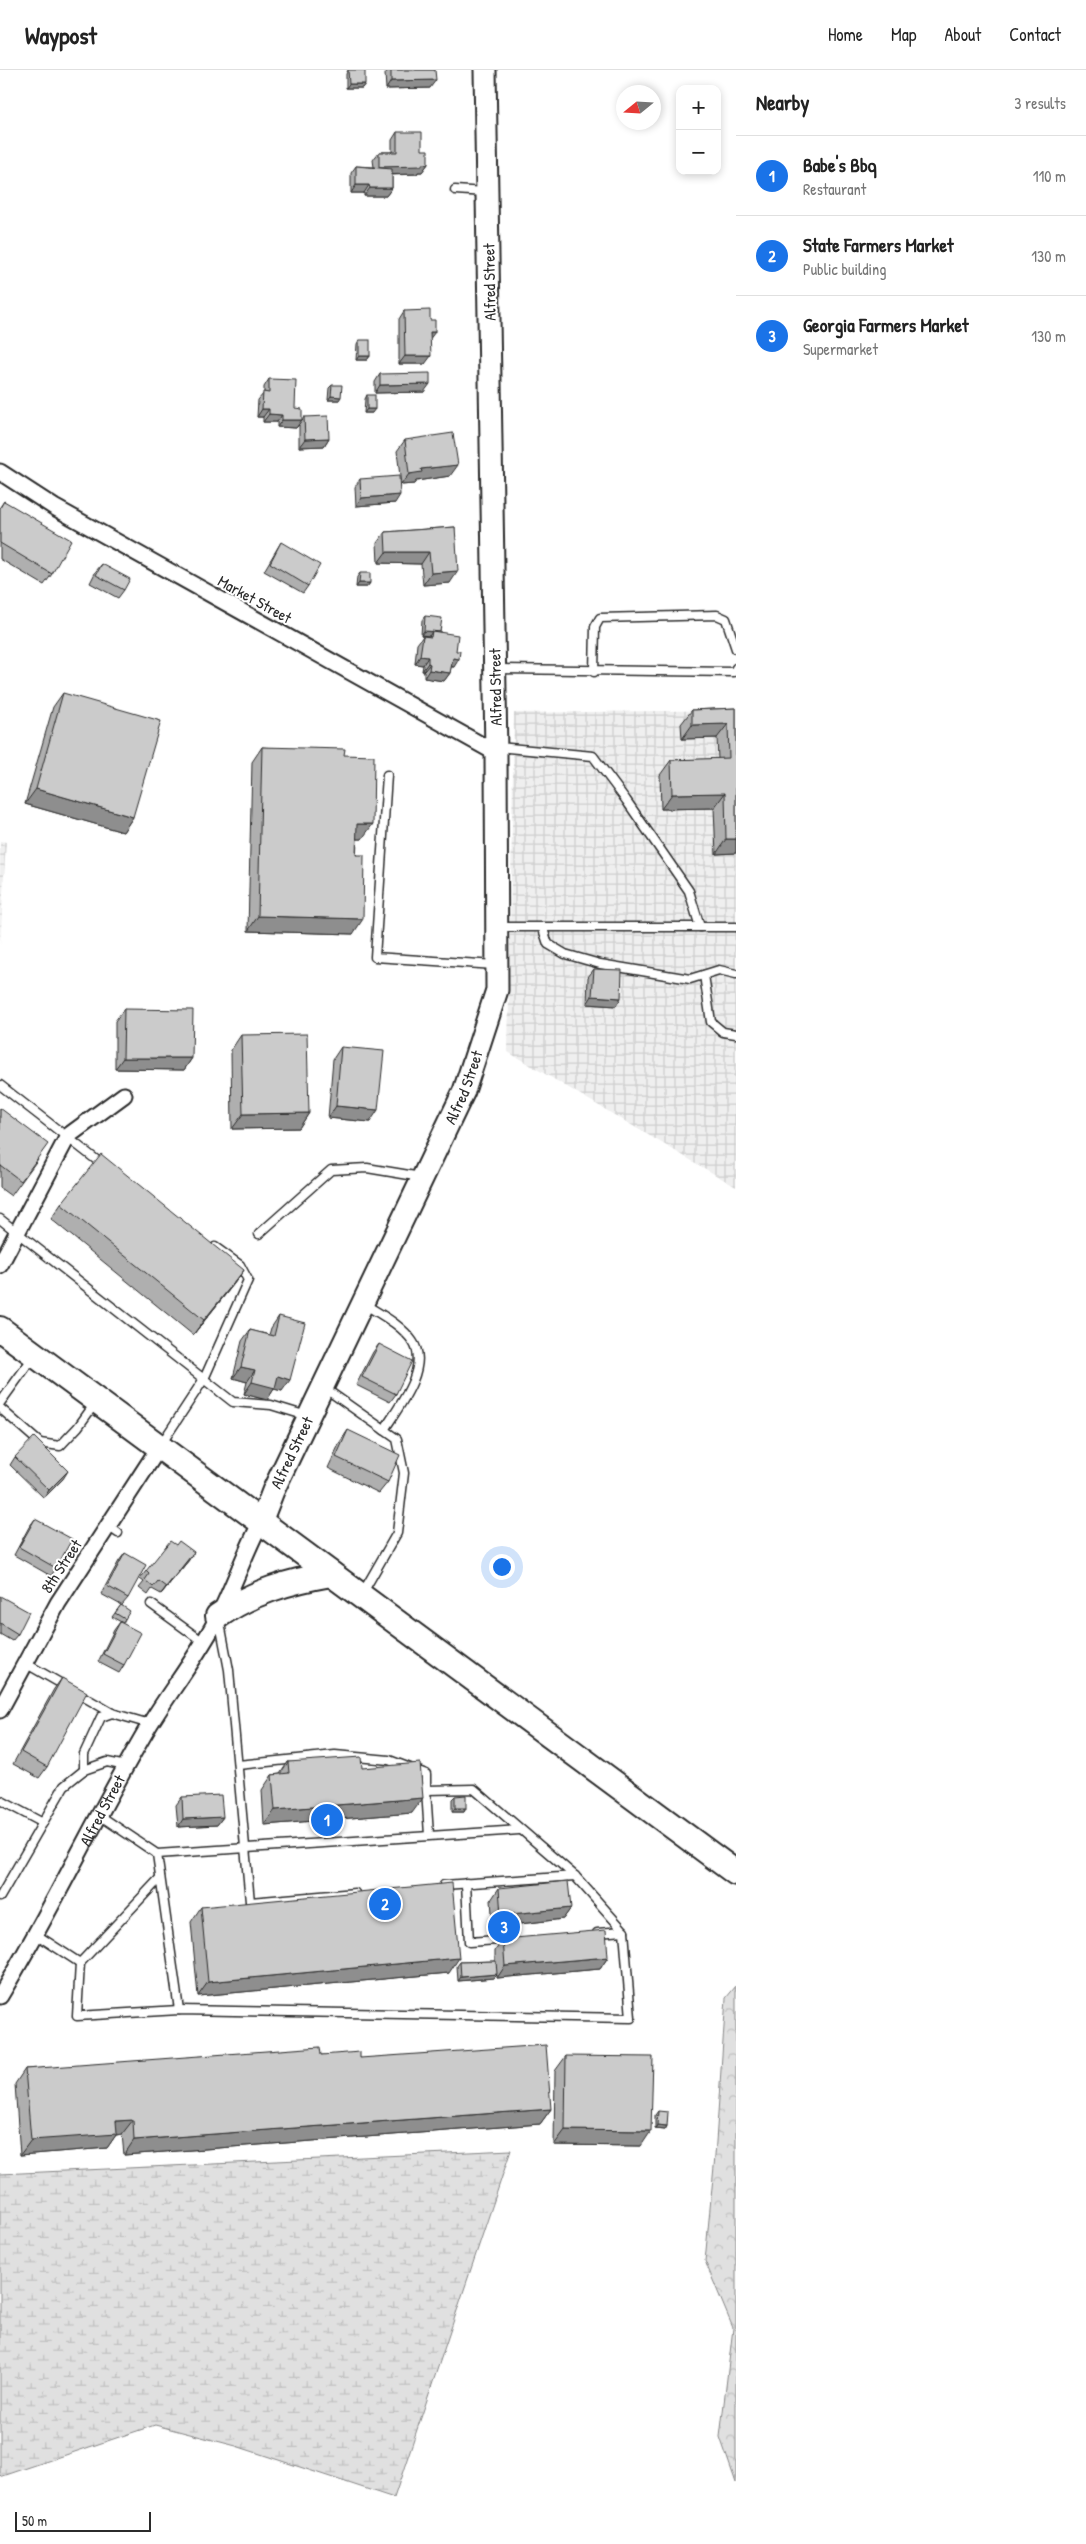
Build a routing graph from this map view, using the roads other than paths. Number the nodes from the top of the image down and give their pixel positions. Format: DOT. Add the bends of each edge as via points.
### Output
graph roads {
  1 [pos="485,70"];
  2 [pos="455,190"];
  3 [pos="487,192"];
  4 [pos="0,472"];
  5 [pos="736,649"];
  6 [pos="736,668"];
  7 [pos="495,669"];
  8 [pos="594,672"];
  9 [pos="496,750"];
  10 [pos="387,776"];
  11 [pos="497,927"];
  12 [pos="700,927"];
  13 [pos="736,927"];
  14 [pos="543,929"];
  15 [pos="497,965"];
  16 [pos="736,974"];
  17 [pos="704,975"];
  18 [pos="736,1034"];
  19 [pos="0,1085"];
  20 [pos="124,1095"];
  21 [pos="68,1136"];
  22 [pos="111,1172"];
  23 [pos="424,1177"];
  24 [pos="0,1219"];
  25 [pos="17,1233"];
  26 [pos="259,1234"];
  27 [pos="209,1244"];
  28 [pos="0,1265"];
  29 [pos="362,1303"];
  30 [pos="0,1330"];
  31 [pos="35,1355"];
  32 [pos="204,1379"];
  33 [pos="323,1386"];
  34 [pos="97,1400"];
  35 [pos="0,1403"];
  36 [pos="0,1408"];
  37 [pos="309,1416"];
  38 [pos="384,1430"];
  39 [pos="160,1446"];
  40 [pos="261,1522"];
  41 [pos="331,1574"];
  42 [pos="361,1596"];
  43 [pos="151,1604"];
  44 [pos="218,1616"];
  45 [pos="202,1641"];
  46 [pos="25,1663"];
  47 [pos="0,1710"];
  48 [pos="112,1714"];
  49 [pos="150,1724"];
  50 [pos="238,1765"];
  51 [pos="127,1766"];
  52 [pos="84,1770"];
  53 [pos="426,1790"];
  54 [pos="0,1800"];
  55 [pos="99,1815"];
  56 [pos="43,1823"];
  57 [pos="519,1830"];
  58 [pos="429,1835"];
  59 [pos="245,1847"];
  60 [pos="157,1854"];
  61 [pos="736,1873"];
  62 [pos="575,1876"];
  63 [pos="160,1878"];
  64 [pos="466,1883"];
  65 [pos="437,1885"];
  66 [pos="368,1892"];
  67 [pos="0,1897"];
  68 [pos="624,1930"];
  69 [pos="585,1933"];
  70 [pos="36,1935"];
  71 [pos="518,1938"];
  72 [pos="80,1962"];
  73 [pos="0,1996"];
  74 [pos="180,2010"];
  1 -- 3 [label="main road, Alfred Street"];
  2 -- 3 [label="lane"];
  3 -- 7 [label="main road, Alfred Street"];
  4 -- 9 [label="street, Market Street" via="54,508"];
  5 -- 8 [label="lane" via="726,619 717,615 600,618 595,627"];
  6 -- 8 [label="lane" via="734,672"];
  7 -- 8 [label="lane"];
  7 -- 9 [label="main road, Alfred Street"];
  9 -- 11 [label="main road, Alfred Street"];
  9 -- 12 [label="lane" via="593,756 689,891"];
  10 -- 15 [label="lane" via="375,957"];
  11 -- 14 [label="lane"];
  11 -- 15 [label="main road, Alfred Street"];
  12 -- 13 [label="lane"];
  12 -- 14 [label="lane" via="565,926"];
  14 -- 17 [label="lane" via="548,944 565,954 600,964 690,979"];
  15 -- 23 [label="main road, Alfred Street" via="497,990 464,1091"];
  16 -- 17 [label="lane" via="719,970"];
  17 -- 18 [label="lane" via="711,1022 722,1032"];
  19 -- 21 [label="lane"];
  20 -- 21 [label="street"];
  21 -- 22 [label="lane"];
  21 -- 25 [label="street"];
  23 -- 26 [label="lane" via="367,1168 331,1170"];
  23 -- 29 [label="main road, Alfred Street"];
  24 -- 25 [label="lane"];
  25 -- 28 [label="street"];
  25 -- 32 [label="lane"];
  27 -- 32 [label="lane" via="240,1265 248,1280"];
  29 -- 33 [label="main road, Alfred Street"];
  29 -- 38 [label="lane" via="392,1322 414,1342 420,1362 408,1392"];
  30 -- 31 [label="main road"];
  31 -- 34 [label="main road"];
  31 -- 35 [label="lane"];
  32 -- 37 [label="lane" via="233,1402 272,1405"];
  32 -- 39 [label="lane"];
  33 -- 37 [label="main road, Alfred Street"];
  33 -- 38 [label="lane"];
  34 -- 36 [label="lane" via="60,1446 40,1443"];
  34 -- 39 [label="main road"];
  37 -- 40 [label="main road, Alfred Street"];
  38 -- 42 [label="lane" via="397,1439 404,1473 397,1532"];
  39 -- 40 [label="main road"];
  39 -- 46 [label="street, 8th Street" via="113,1529 58,1603"];
  40 -- 41 [label="main road"];
  40 -- 44 [label="street, Alfred Street"];
  41 -- 42 [label="main road"];
  41 -- 44 [label="main road" via="292,1580 232,1606"];
  42 -- 61 [label="main road"];
  43 -- 45 [label="lane"];
  44 -- 45 [label="street, Alfred Street"];
  44 -- 50 [label="lane" via="229,1670"];
  45 -- 49 [label="street, Alfred Street"];
  46 -- 47 [label="street, 8th Street"];
  46 -- 48 [label="lane"];
  48 -- 49 [label="lane"];
  48 -- 52 [label="lane" via="101,1716 93,1731 84,1754"];
  49 -- 51 [label="street, Alfred Street"];
  50 -- 53 [label="lane" via="335,1755 389,1760 426,1774"];
  50 -- 59 [label="lane"];
  51 -- 52 [label="lane" via="107,1762"];
  51 -- 55 [label="street, Alfred Street"];
  52 -- 56 [label="lane" via="64,1786"];
  53 -- 57 [label="lane" via="474,1789"];
  53 -- 58 [label="lane"];
  54 -- 56 [label="lane"];
  55 -- 60 [label="lane"];
  55 -- 70 [label="street, Alfred Street"];
  56 -- 67 [label="lane"];
  57 -- 58 [label="lane"];
  57 -- 62 [label="lane"];
  58 -- 59 [label="lane"];
  59 -- 60 [label="lane"];
  59 -- 66 [label="lane" via="250,1902"];
  60 -- 63 [label="lane"];
  62 -- 64 [label="lane"];
  62 -- 68 [label="lane"];
  63 -- 72 [label="lane"];
  63 -- 74 [label="lane"];
  64 -- 65 [label="lane"];
  64 -- 71 [label="lane" via="469,1942"];
  68 -- 69 [label="lane"];
  68 -- 74 [label="lane" via="631,2018"];
  70 -- 72 [label="lane"];
  70 -- 73 [label="street, Alfred Street"];
  72 -- 74 [label="lane" via="77,2016"];
}
